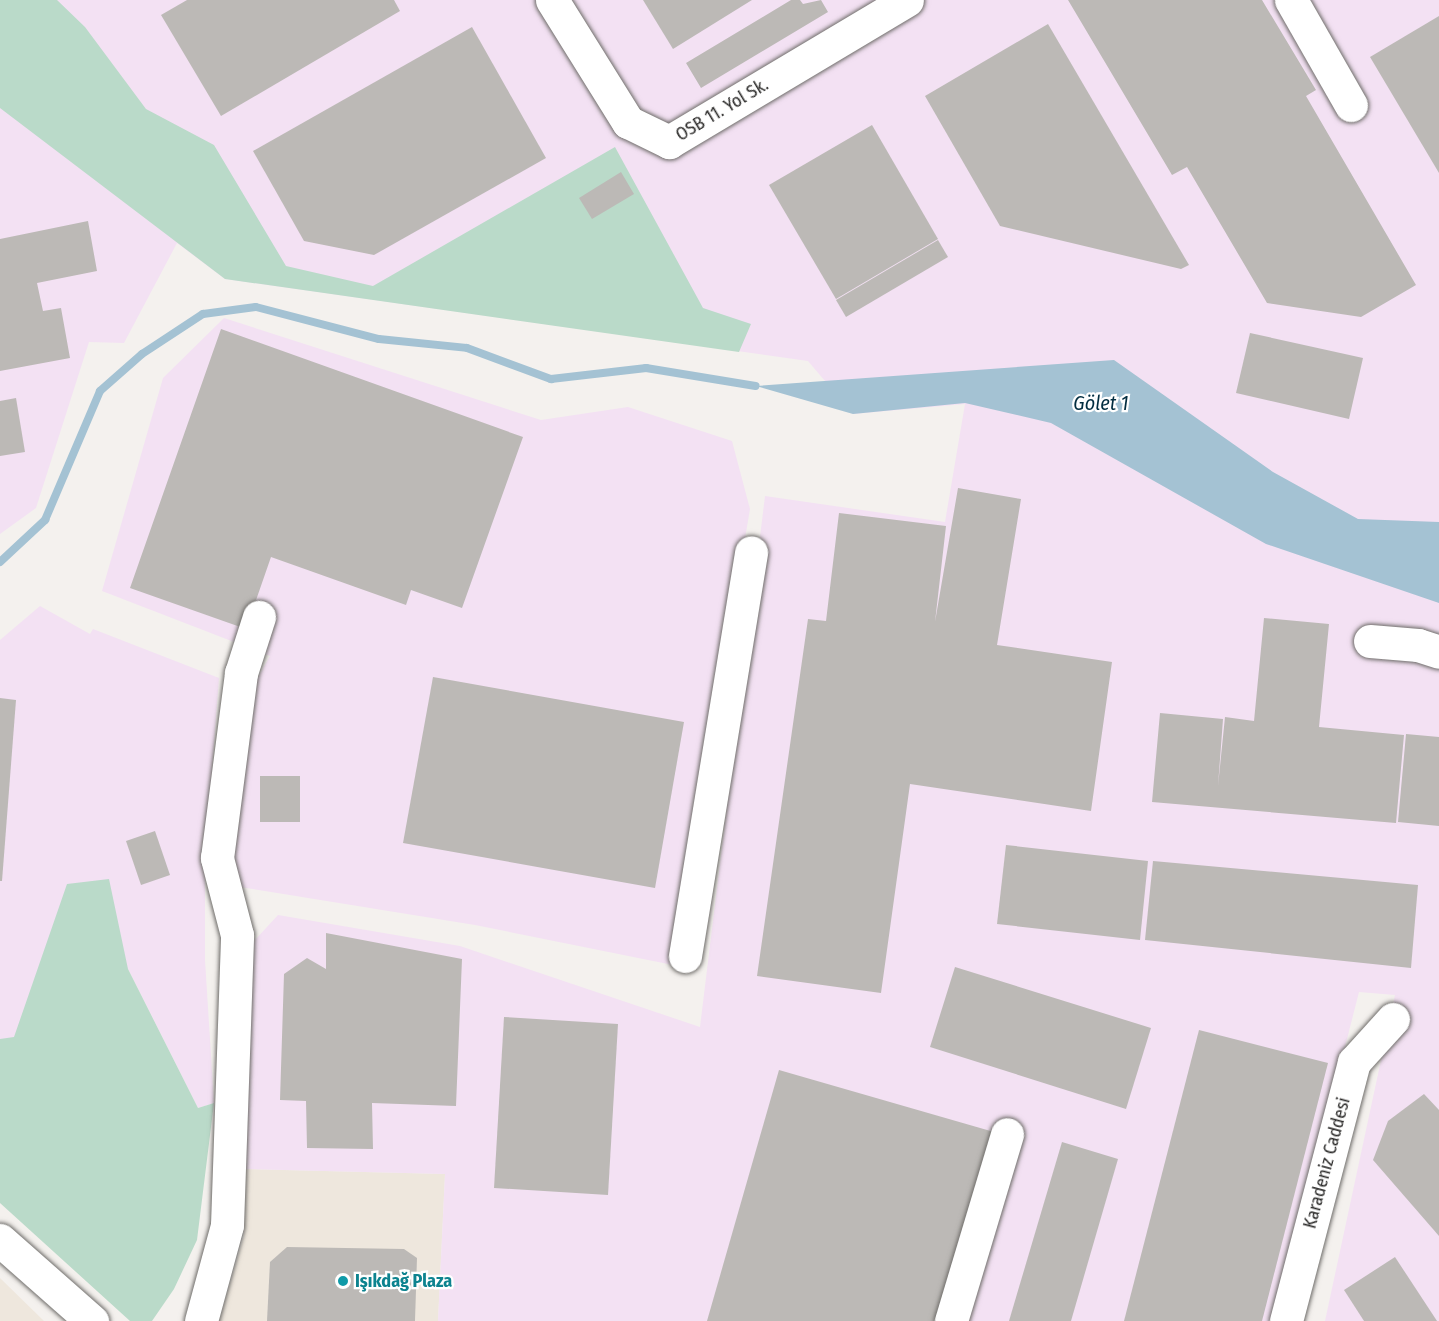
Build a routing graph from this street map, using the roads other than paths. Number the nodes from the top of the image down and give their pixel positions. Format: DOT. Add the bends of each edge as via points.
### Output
graph roads {
  1 [pos="552,0"];
  2 [pos="907,0"];
  3 [pos="1291,0"];
  4 [pos="1351,105"];
  5 [pos="751,552"];
  6 [pos="259,617"];
  7 [pos="1370,641"];
  8 [pos="1439,652"];
  9 [pos="685,956"];
  10 [pos="1393,1019"];
  11 [pos="1007,1134"];
  12 [pos="0,1240"];
  13 [pos="92,1321"];
  14 [pos="201,1321"];
  15 [pos="951,1321"];
  16 [pos="1286,1321"];
  1 -- 2 [label="street, OSB 11. Yol Sk." via="628,122 669,142"];
  3 -- 4 [label="street"];
  5 -- 9 [label="street"];
  6 -- 14 [label="street" via="241,673 217,858 237,935 237,958 227,1225"];
  7 -- 8 [label="street" via="1418,645"];
  10 -- 16 [label="street, Karadeniz Caddesi" via="1354,1062"];
  11 -- 15 [label="street"];
  12 -- 13 [label="street"];
}
